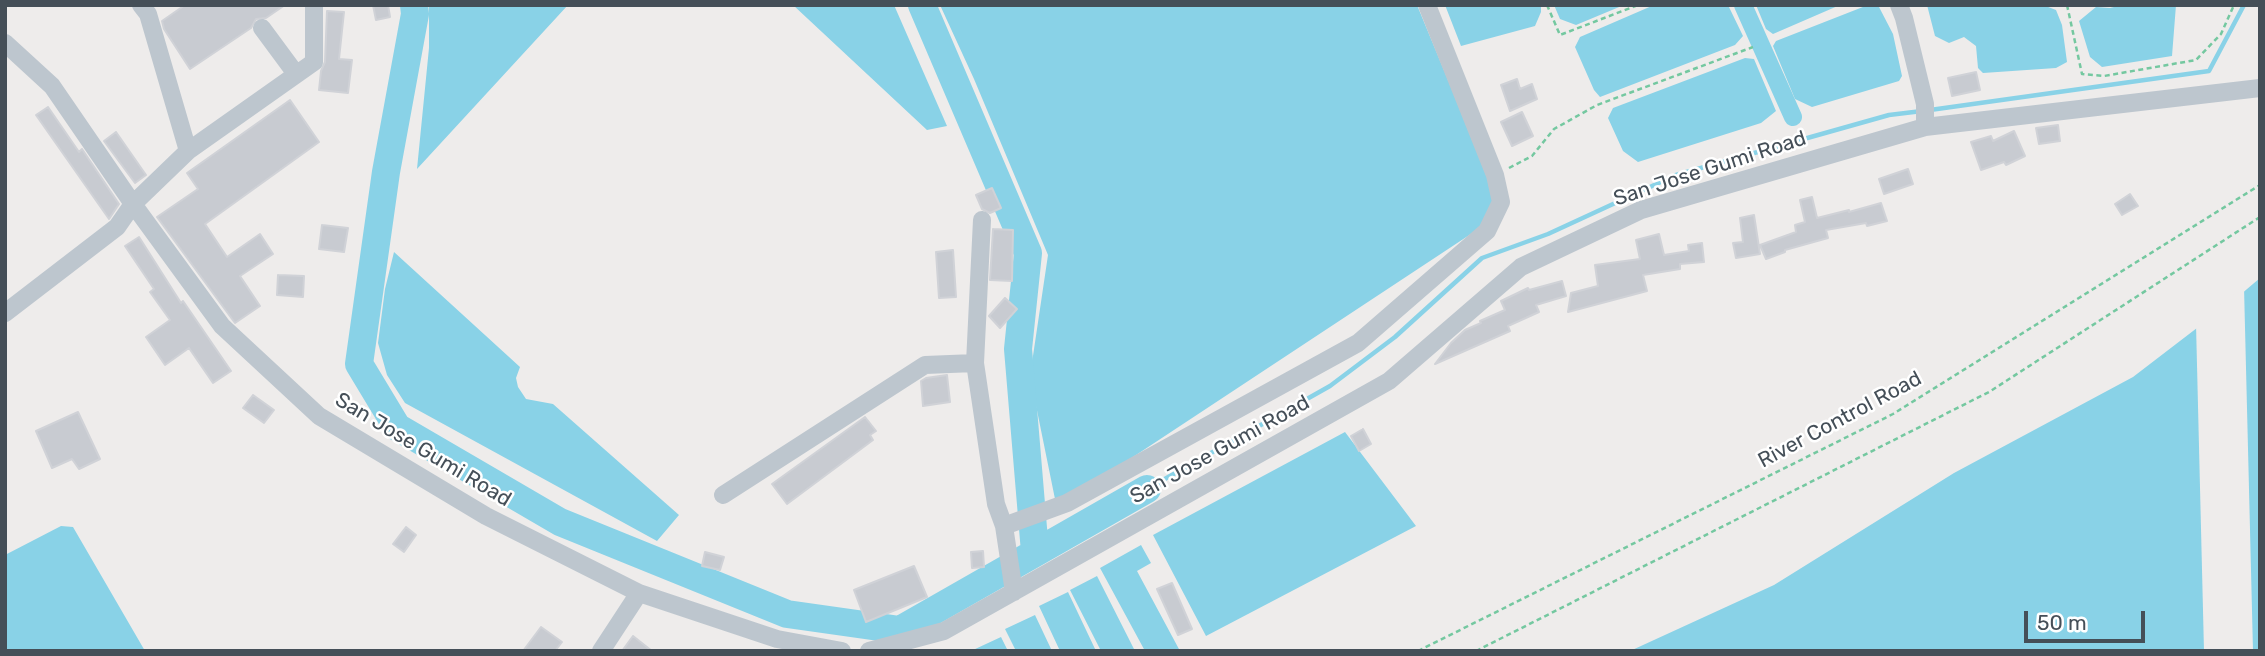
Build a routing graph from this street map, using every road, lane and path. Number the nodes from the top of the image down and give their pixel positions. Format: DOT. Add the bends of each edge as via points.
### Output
graph roads {
  1 [pos="314,5"];
  2 [pos="1427,5"];
  3 [pos="1548,5"];
  4 [pos="1638,5"];
  5 [pos="1899,5"];
  6 [pos="2067,5"];
  7 [pos="2234,5"];
  8 [pos="150,8"];
  9 [pos="262,28"];
  10 [pos="5,43"];
  11 [pos="1753,47"];
  12 [pos="296,74"];
  13 [pos="2260,88"];
  14 [pos="1925,116"];
  15 [pos="188,151"];
  16 [pos="1496,176"];
  17 [pos="2260,185"];
  18 [pos="133,204"];
  19 [pos="2260,217"];
  20 [pos="982,220"];
  21 [pos="5,313"];
  22 [pos="975,363"];
  23 [pos="723,495"];
  24 [pos="1004,526"];
  25 [pos="1014,592"];
  26 [pos="639,593"];
  27 [pos="601,651"];
  28 [pos="842,651"];
  29 [pos="869,651"];
  30 [pos="1418,651"];
  31 [pos="1476,651"];
  1 -- 12 [label="street" via="314,62"];
  2 -- 16 [label="street"];
  3 -- 4 [label="path" via="1560,35"];
  5 -- 14 [label="street"];
  6 -- 7 [label="path" via="2082,74 2105,76 2196,60 2221,34"];
  8 -- 15 [label="street"];
  9 -- 12 [label="street"];
  10 -- 18 [label="street, San Jose Gumi Road" via="52,86"];
  11 -- 16 [label="path" via="1597,105 1554,129 1532,156"];
  12 -- 15 [label="street"];
  13 -- 14 [label="street, San Jose Gumi Road"];
  14 -- 25 [label="street, San Jose Gumi Road" via="1641,210 1521,267 1389,381"];
  15 -- 18 [label="street"];
  16 -- 24 [label="street" via="1501,202 1487,231 1358,343 1067,503"];
  17 -- 30 [label="path, River Control Road" via="1893,414"];
  18 -- 21 [label="street" via="117,227"];
  18 -- 26 [label="street, San Jose Gumi Road" via="222,326 319,416 486,516"];
  19 -- 31 [label="path" via="1989,392"];
  20 -- 22 [label="street"];
  22 -- 23 [label="street" via="925,365"];
  22 -- 24 [label="street" via="996,504"];
  24 -- 25 [label="street"];
  25 -- 29 [label="street, San Jose Gumi Road" via="944,631"];
  26 -- 27 [label="street"];
  26 -- 28 [label="street, San Jose Gumi Road" via="778,639"];
}
